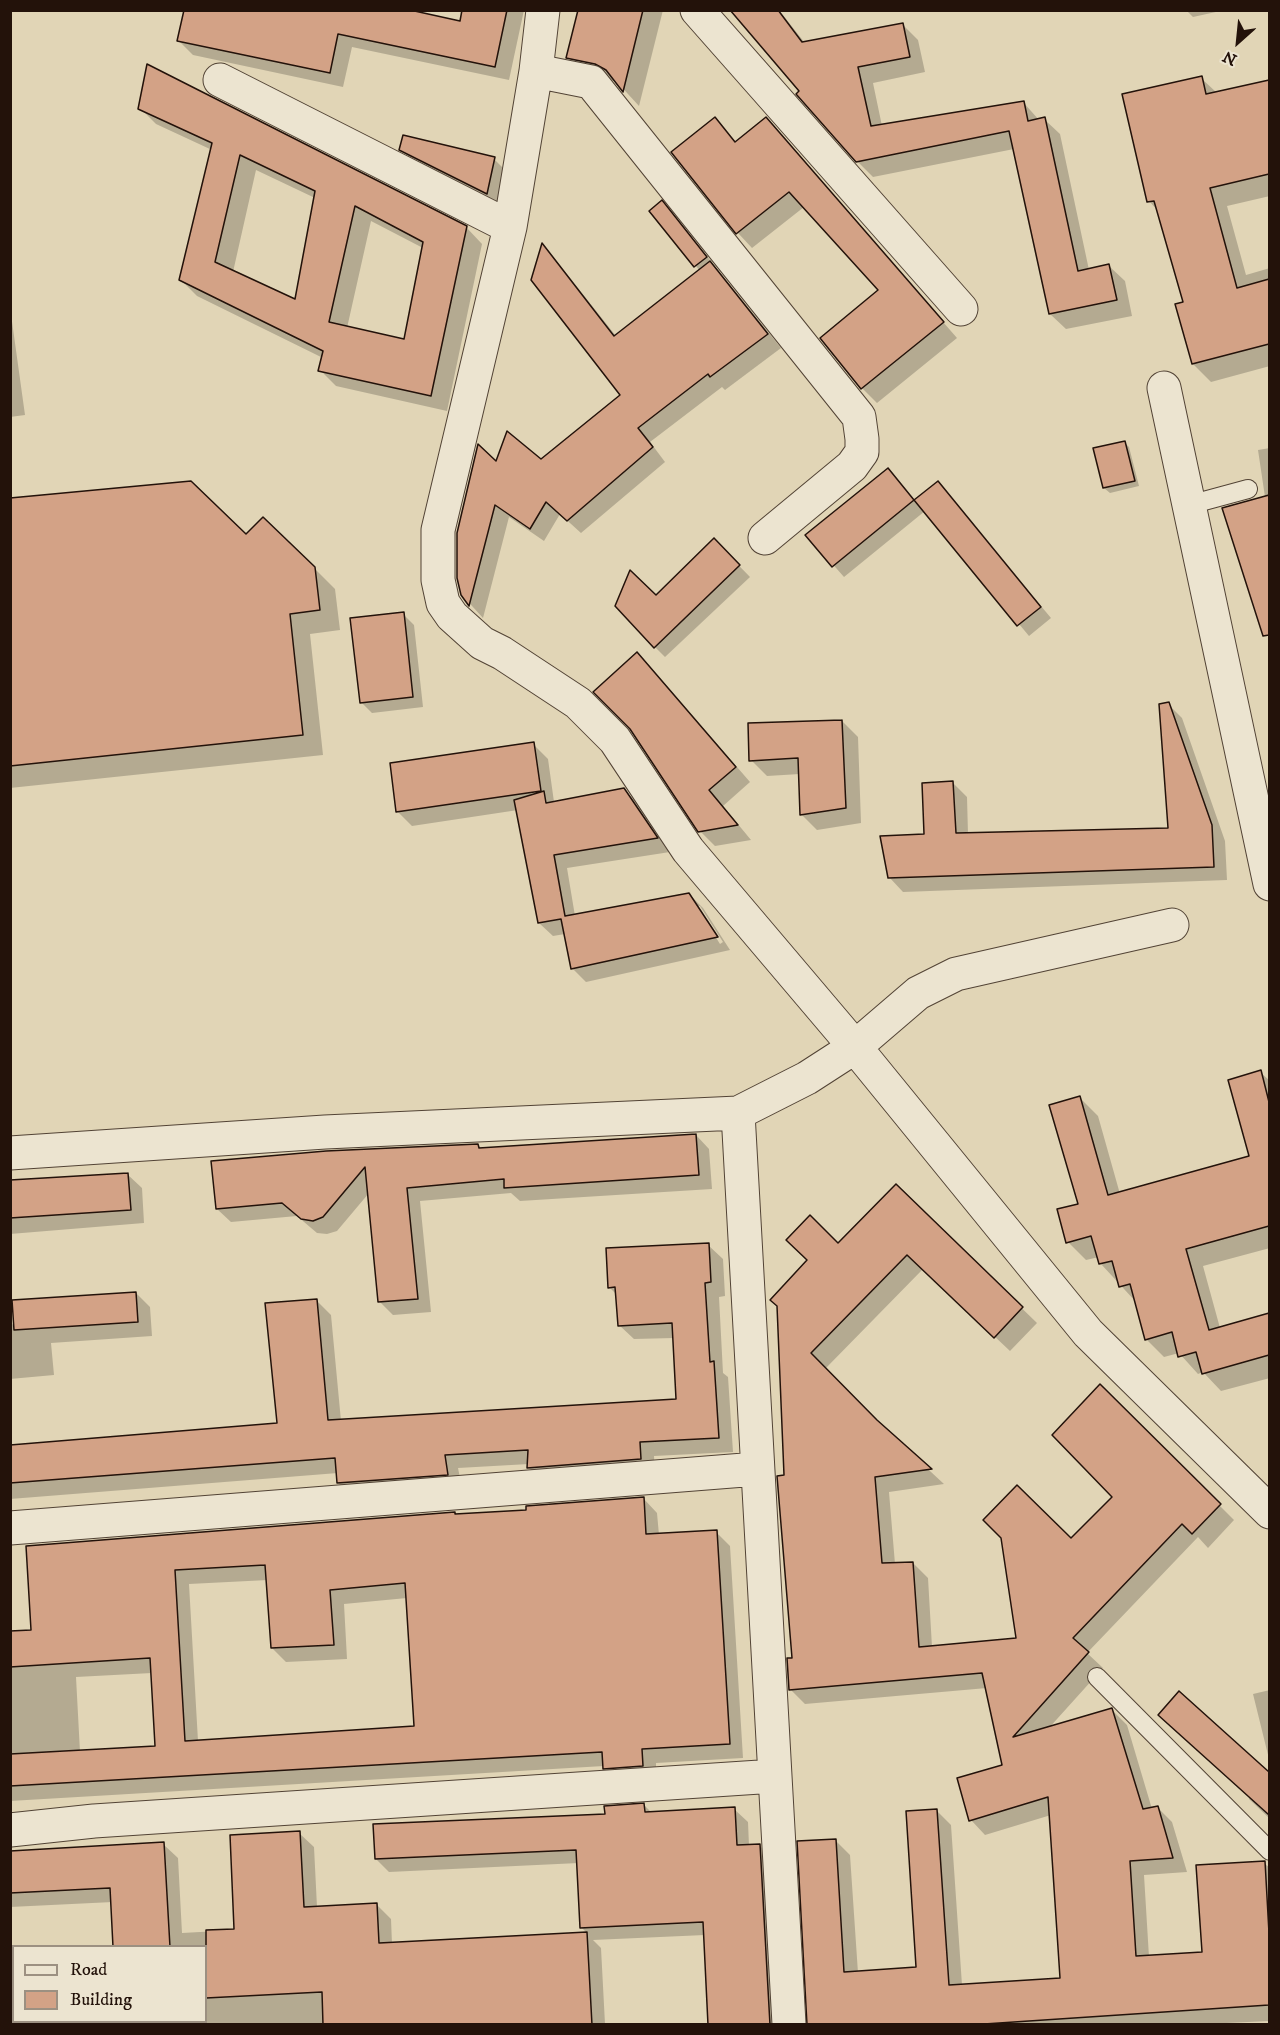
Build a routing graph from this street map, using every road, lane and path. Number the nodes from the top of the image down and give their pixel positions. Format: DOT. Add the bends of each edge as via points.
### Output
graph roads {
  1 [pos="543,10"];
  2 [pos="697,10"];
  3 [pos="536,71"];
  4 [pos="220,80"];
  5 [pos="510,227"];
  6 [pos="961,309"];
  7 [pos="1164,388"];
  8 [pos="1248,489"];
  9 [pos="1189,505"];
  10 [pos="765,538"];
  11 [pos="1269,884"];
  12 [pos="1172,925"];
  13 [pos="855,1047"];
  14 [pos="738,1113"];
  15 [pos="10,1153"];
  16 [pos="757,1469"];
  17 [pos="1269,1512"];
  18 [pos="10,1528"];
  19 [pos="1097,1677"];
  20 [pos="775,1776"];
  21 [pos="10,1830"];
  22 [pos="1269,1851"];
  23 [pos="789,2025"];
  1 -- 3 [label="street"];
  2 -- 6 [label="street"];
  3 -- 5 [label="street"];
  3 -- 10 [label="street" via="591,82 859,417 862,452 852,466"];
  4 -- 5 [label="street"];
  5 -- 13 [label="street" via="438,530 438,580 443,603 482,643 578,703 615,740 688,850"];
  7 -- 9 [label="street"];
  8 -- 9 [label="lane"];
  9 -- 11 [label="street"];
  12 -- 13 [label="street" via="956,974 918,993"];
  13 -- 14 [label="street" via="807,1078"];
  13 -- 17 [label="street" via="1088,1333"];
  14 -- 15 [label="street" via="325,1132"];
  14 -- 16 [label="street"];
  16 -- 18 [label="street"];
  16 -- 20 [label="street"];
  19 -- 22 [label="lane"];
  20 -- 21 [label="street" via="94,1821"];
  20 -- 23 [label="street"];
}
